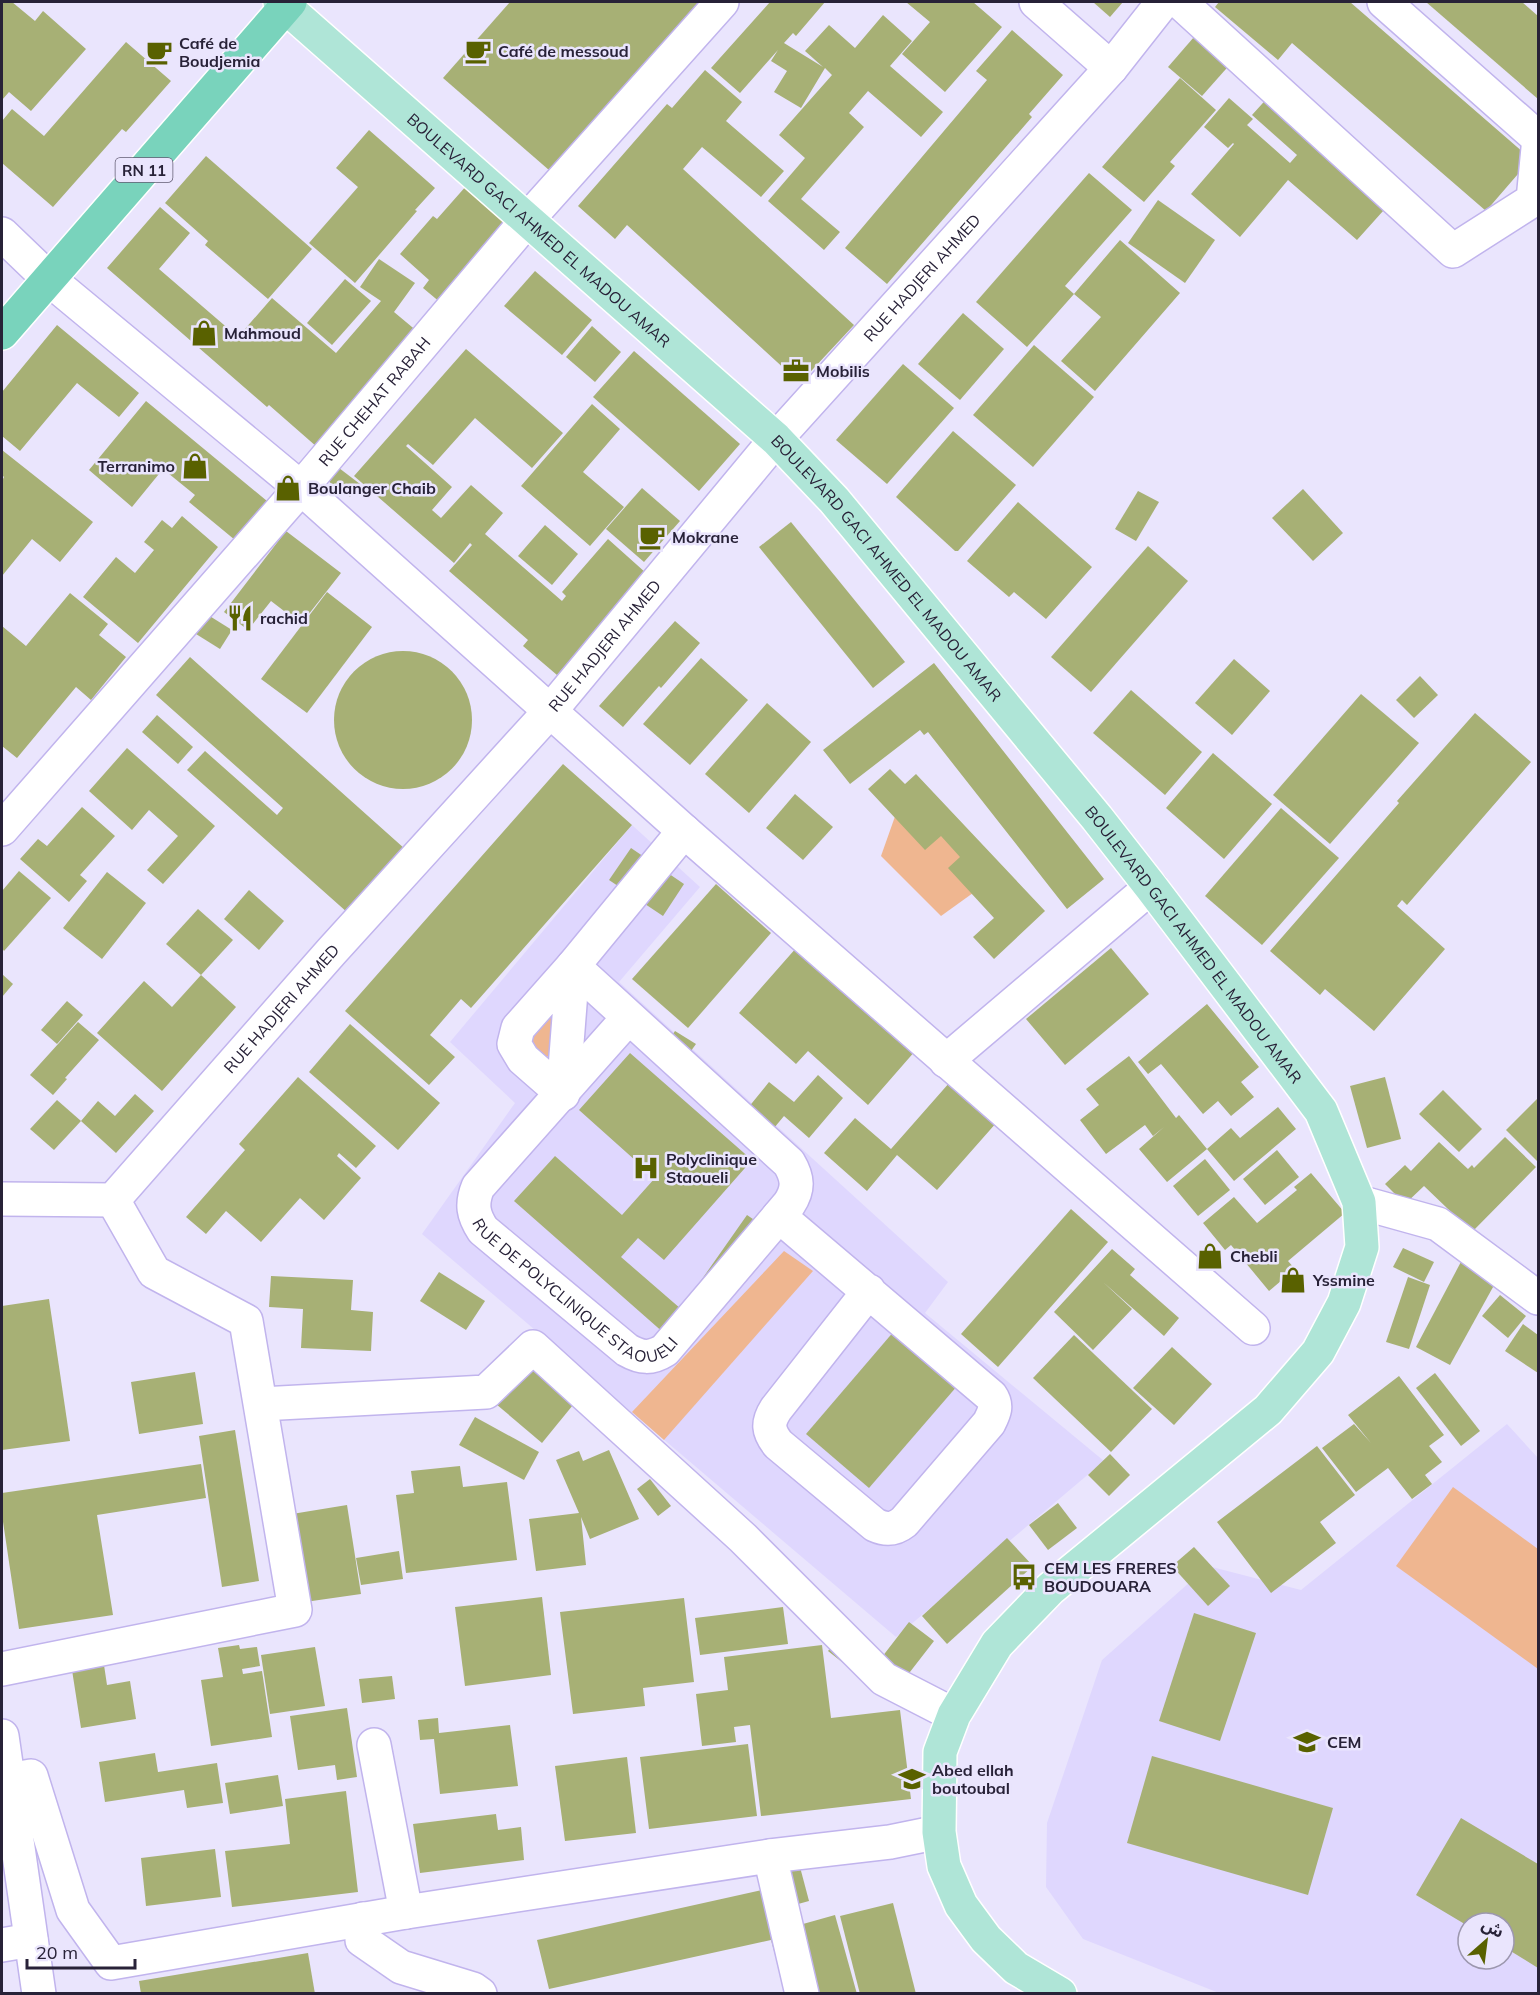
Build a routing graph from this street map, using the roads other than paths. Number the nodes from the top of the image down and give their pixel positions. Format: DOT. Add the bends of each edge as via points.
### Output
graph roads {
  1 [pos="722,2"];
  2 [pos="1036,2"];
  3 [pos="1163,2"];
  4 [pos="1179,2"];
  5 [pos="1384,2"];
  6 [pos="285,3"];
  7 [pos="1111,68"];
  8 [pos="1539,138"];
  9 [pos="1539,148"];
  10 [pos="528,219"];
  11 [pos="2,234"];
  12 [pos="50,280"];
  13 [pos="2,333"];
  14 [pos="776,439"];
  15 [pos="301,489"];
  16 [pos="551,710"];
  17 [pos="2,829"];
  18 [pos="684,831"];
  19 [pos="1151,887"];
  20 [pos="573,966"];
  21 [pos="629,1017"];
  22 [pos="946,1060"];
  23 [pos="562,1094"];
  24 [pos="2,1199"];
  25 [pos="113,1200"];
  26 [pos="1359,1202"];
  27 [pos="779,1216"];
  28 [pos="869,1291"];
  29 [pos="1539,1298"];
  30 [pos="1253,1328"];
  31 [pos="261,1404"];
  32 [pos="2,1669"];
  33 [pos="954,1715"];
  34 [pos="374,1745"];
  35 [pos="4,1763"];
  36 [pos="939,1832"];
  37 [pos="770,1856"];
  38 [pos="73,1910"];
  39 [pos="406,1912"];
  40 [pos="363,1919"];
  41 [pos="20,1932"];
  42 [pos="39,1994"];
  43 [pos="480,1994"];
  44 [pos="802,1994"];
  45 [pos="1060,1994"];
  1 -- 10 [label="street, RUE CHEHAT RABAH"];
  2 -- 7 [label="street"];
  3 -- 7 [label="street, RUE HADJERI AHMED"];
  4 -- 9 [label="street" via="1453,251 1533,200"];
  5 -- 8 [label="street"];
  6 -- 10 [label="main road, BOULEVARD GACI AHMED EL MADOU AMAR"];
  6 -- 12 [label="highway, RN 11"];
  7 -- 14 [label="street, RUE HADJERI AHMED"];
  10 -- 14 [label="main road, BOULEVARD GACI AHMED EL MADOU AMAR"];
  10 -- 15 [label="street, RUE CHEHAT RABAH"];
  11 -- 12 [label="street"];
  12 -- 13 [label="highway, RN 11"];
  12 -- 15 [label="street"];
  14 -- 16 [label="street, RUE HADJERI AHMED"];
  14 -- 19 [label="main road, BOULEVARD GACI AHMED EL MADOU AMAR" via="834,500"];
  15 -- 16 [label="street"];
  15 -- 17 [label="street, RUE CHEHAT RABAH"];
  16 -- 18 [label="street"];
  16 -- 25 [label="street, RUE HADJERI AHMED"];
  18 -- 20 [label="street"];
  18 -- 22 [label="street"];
  19 -- 22 [label="street"];
  19 -- 26 [label="main road, BOULEVARD GACI AHMED EL MADOU AMAR" via="1321,1111"];
  20 -- 21 [label="street, RUE DE POLYCLINIQUE STAOUELI"];
  20 -- 23 [label="street"];
  20 -- 23 [label="street" via="519,1028 514,1044 523,1059"];
  21 -- 23 [label="street, RUE DE POLYCLINIQUE STAOUELI"];
  21 -- 27 [label="street, RUE DE POLYCLINIQUE STAOUELI" via="789,1163 795,1173 796,1194"];
  22 -- 30 [label="street"];
  23 -- 27 [label="street, RUE DE POLYCLINIQUE STAOUELI" via="478,1187 473,1209 483,1230 636,1356 656,1356 664,1350"];
  24 -- 25 [label="street"];
  25 -- 31 [label="street" via="154,1272 246,1321"];
  26 -- 29 [label="street" via="1438,1224"];
  26 -- 33 [label="main road, BOULEVARD GACI AHMED EL MADOU AMAR" via="1362,1247 1344,1303 1318,1352 1268,1410 1050,1589 997,1644"];
  27 -- 28 [label="street"];
  28 -- 28 [label="street" via="776,1409 769,1426 778,1444 875,1525 891,1529 912,1513 989,1423 995,1408 991,1396"];
  31 -- 32 [label="street" via="295,1610"];
  31 -- 33 [label="street" via="486,1392 533,1347 743,1538 884,1679"];
  33 -- 36 [label="main road, BOULEVARD GACI AHMED EL MADOU AMAR" via="940,1752"];
  34 -- 39 [label="street"];
  35 -- 38 [label="street" via="32,1776"];
  35 -- 41 [label="street"];
  36 -- 37 [label="street" via="890,1842"];
  36 -- 45 [label="main road, BOULEVARD GACI AHMED EL MADOU AMAR" via="944,1866 962,1905 986,1939 1016,1968"];
  37 -- 39 [label="street"];
  37 -- 44 [label="street"];
  38 -- 40 [label="street" via="111,1963"];
  38 -- 41 [label="street"];
  39 -- 40 [label="street"];
  40 -- 43 [label="street" via="362,1940 401,1967"];
  41 -- 42 [label="street"];
}
